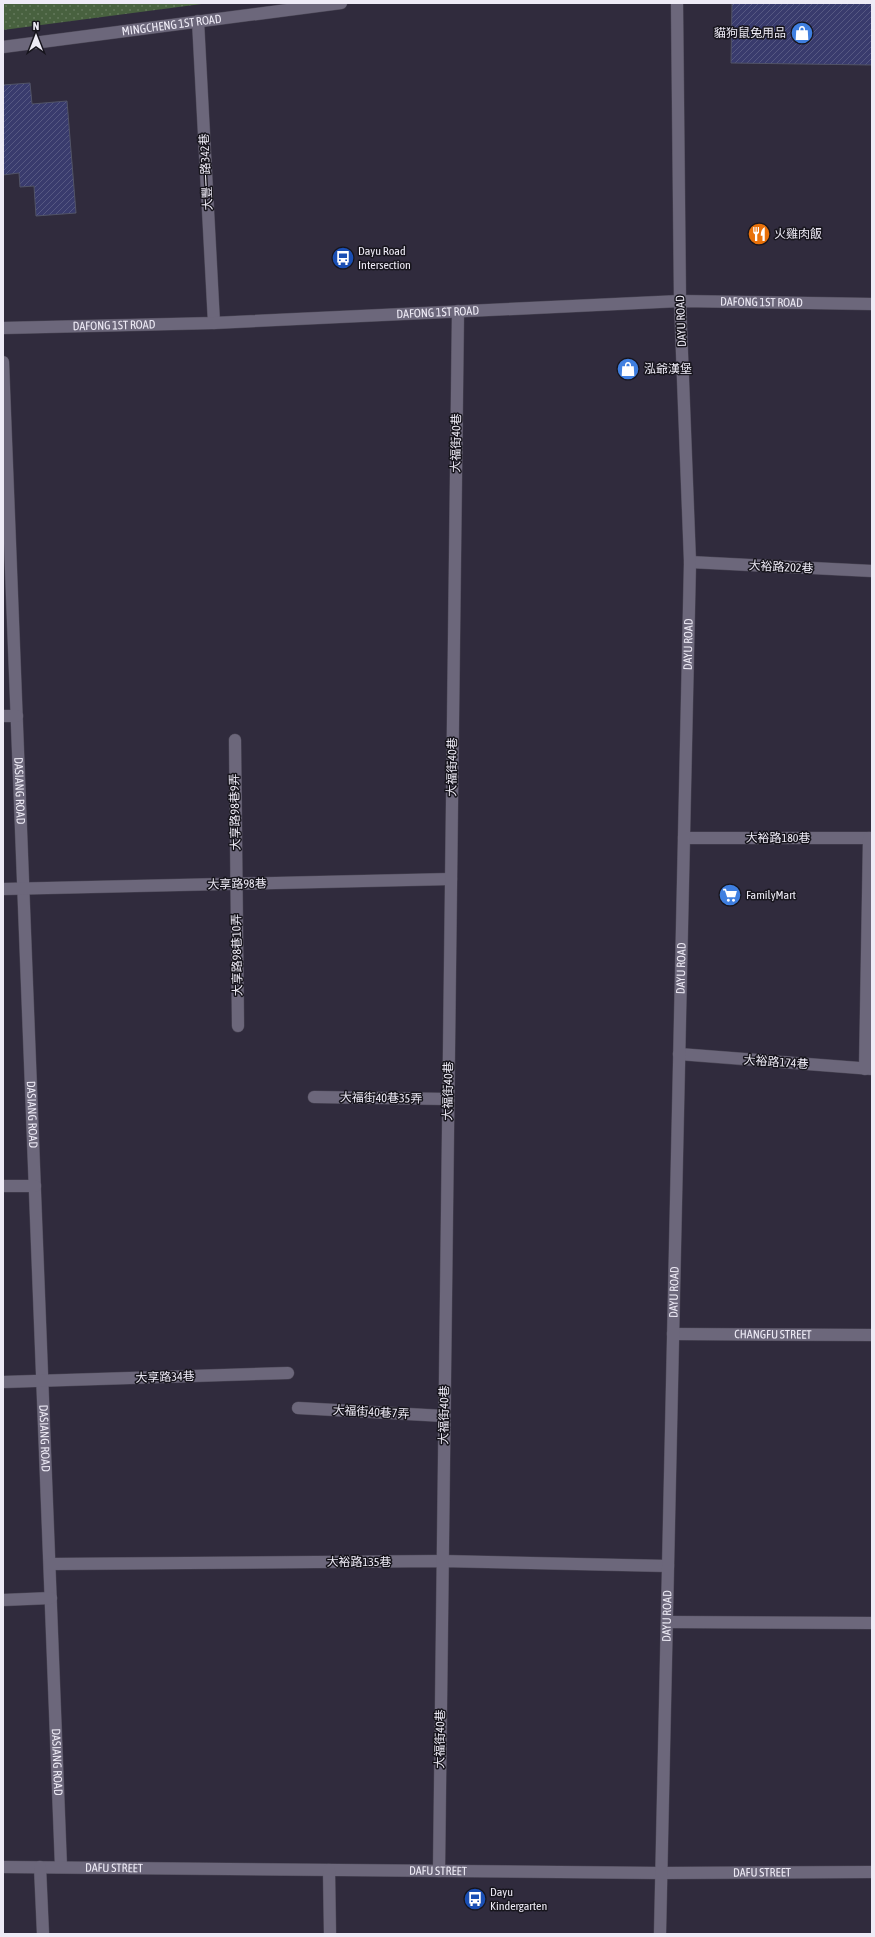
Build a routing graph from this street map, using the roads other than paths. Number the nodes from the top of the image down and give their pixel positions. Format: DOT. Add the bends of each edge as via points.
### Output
graph roads {
  1 [pos="341,3"];
  2 [pos="676,3"];
  3 [pos="198,21"];
  4 [pos="3,47"];
  5 [pos="680,301"];
  6 [pos="872,304"];
  7 [pos="458,311"];
  8 [pos="214,323"];
  9 [pos="3,328"];
  10 [pos="3,362"];
  11 [pos="7,559"];
  12 [pos="690,562"];
  13 [pos="872,571"];
  14 [pos="3,716"];
  15 [pos="16,716"];
  16 [pos="235,740"];
  17 [pos="684,838"];
  18 [pos="871,838"];
  19 [pos="451,879"];
  20 [pos="236,884"];
  21 [pos="23,888"];
  22 [pos="3,889"];
  23 [pos="238,1026"];
  24 [pos="679,1054"];
  25 [pos="868,1069"];
  26 [pos="314,1097"];
  27 [pos="448,1099"];
  28 [pos="3,1186"];
  29 [pos="35,1186"];
  30 [pos="673,1334"];
  31 [pos="872,1335"];
  32 [pos="288,1373"];
  33 [pos="42,1381"];
  34 [pos="3,1382"];
  35 [pos="298,1408"];
  36 [pos="444,1416"];
  37 [pos="442,1561"];
  38 [pos="50,1564"];
  39 [pos="668,1566"];
  40 [pos="51,1598"];
  41 [pos="3,1600"];
  42 [pos="667,1622"];
  43 [pos="872,1624"];
  44 [pos="3,1866"];
  45 [pos="40,1867"];
  46 [pos="61,1867"];
  47 [pos="329,1870"];
  48 [pos="439,1871"];
  49 [pos="872,1872"];
  50 [pos="661,1873"];
  51 [pos="43,1934"];
  52 [pos="330,1934"];
  53 [pos="660,1934"];
  1 -- 3 [label="street, MINGCHENG 1ST ROAD"];
  2 -- 5 [label="street, DAYU ROAD"];
  3 -- 4 [label="street, MINGCHENG 1ST ROAD"];
  3 -- 8 [label="street, 大豐一路342巷"];
  5 -- 6 [label="street, DAFONG 1ST ROAD"];
  5 -- 7 [label="street, DAFONG 1ST ROAD"];
  5 -- 12 [label="street, DAYU ROAD"];
  7 -- 8 [label="street, DAFONG 1ST ROAD"];
  7 -- 19 [label="street, 大福街40巷"];
  8 -- 9 [label="street, DAFONG 1ST ROAD"];
  10 -- 11 [label="street, DASIANG ROAD"];
  11 -- 15 [label="street, DASIANG ROAD"];
  12 -- 13 [label="street, 大裕路202巷"];
  12 -- 17 [label="street, DAYU ROAD"];
  14 -- 15 [label="street"];
  15 -- 21 [label="street, DASIANG ROAD"];
  16 -- 20 [label="street, 大享路98巷9弄"];
  17 -- 18 [label="street, 大裕路180巷"];
  17 -- 24 [label="street, DAYU ROAD"];
  18 -- 25 [label="street"];
  19 -- 20 [label="street, 大享路98巷"];
  19 -- 27 [label="street, 大福街40巷"];
  20 -- 21 [label="street, 大享路98巷"];
  20 -- 23 [label="street, 大享路98巷10弄"];
  21 -- 22 [label="street, 大享路98巷"];
  21 -- 29 [label="street, DASIANG ROAD"];
  24 -- 25 [label="street, 大裕路174巷"];
  24 -- 30 [label="street, DAYU ROAD"];
  26 -- 27 [label="street, 大福街40巷35弄"];
  27 -- 36 [label="street, 大福街40巷"];
  28 -- 29 [label="street"];
  29 -- 33 [label="street, DASIANG ROAD"];
  30 -- 31 [label="street, CHANGFU STREET"];
  30 -- 39 [label="street, DAYU ROAD"];
  32 -- 33 [label="street, 大享路34巷"];
  33 -- 34 [label="street, 大享路34巷"];
  33 -- 38 [label="street, DASIANG ROAD"];
  35 -- 36 [label="street, 大福街40巷7弄"];
  36 -- 37 [label="street, 大福街40巷"];
  37 -- 38 [label="street, 大裕路135巷"];
  37 -- 39 [label="street, 大裕路135巷"];
  37 -- 48 [label="street, 大福街40巷"];
  38 -- 40 [label="street, DASIANG ROAD"];
  39 -- 42 [label="street, DAYU ROAD"];
  40 -- 41 [label="street"];
  40 -- 46 [label="street, DASIANG ROAD"];
  42 -- 43 [label="street"];
  42 -- 50 [label="street, DAYU ROAD"];
  44 -- 45 [label="street, DAFU STREET"];
  45 -- 46 [label="street, DAFU STREET"];
  45 -- 51 [label="street"];
  46 -- 47 [label="street, DAFU STREET"];
  47 -- 48 [label="street, DAFU STREET"];
  47 -- 52 [label="street"];
  48 -- 50 [label="street, DAFU STREET"];
  49 -- 50 [label="street, DAFU STREET"];
  50 -- 53 [label="street, DAYU ROAD"];
}
